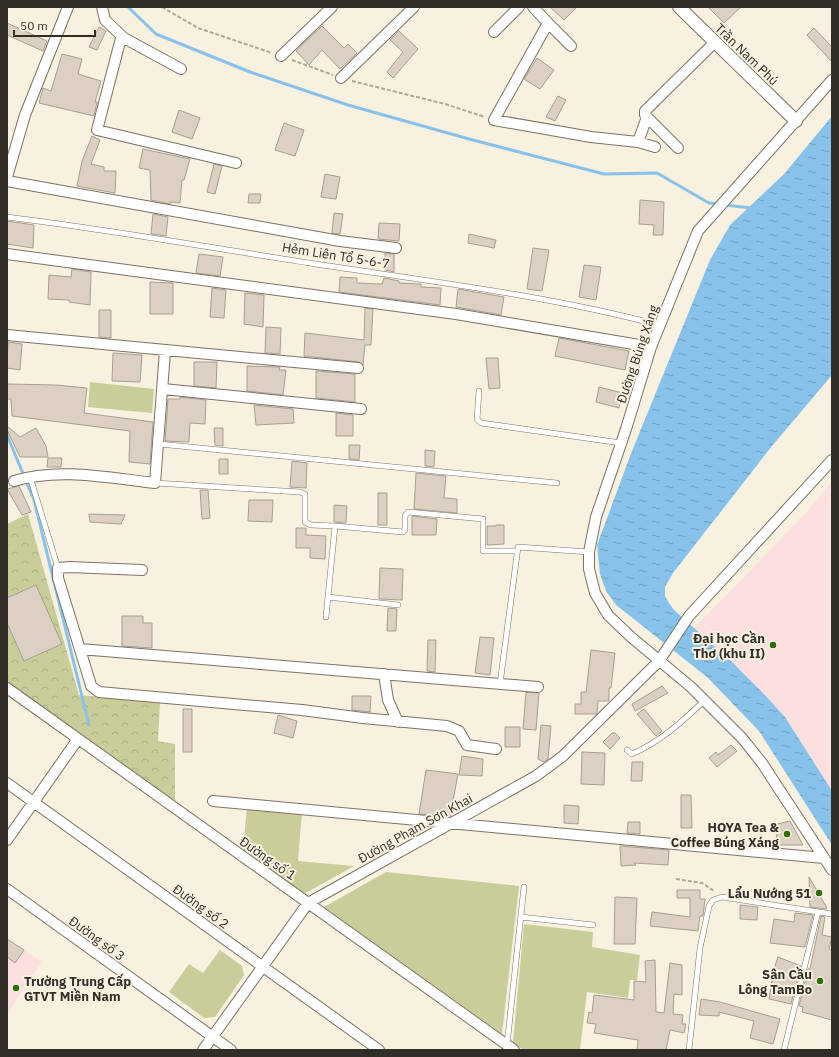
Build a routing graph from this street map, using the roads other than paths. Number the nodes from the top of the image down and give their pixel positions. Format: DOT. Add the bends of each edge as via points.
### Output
graph roads {
  1 [pos="68,7"];
  2 [pos="102,7"];
  3 [pos="332,7"];
  4 [pos="414,7"];
  5 [pos="519,7"];
  6 [pos="534,7"];
  7 [pos="679,7"];
  8 [pos="548,23"];
  9 [pos="494,32"];
  10 [pos="124,38"];
  11 [pos="715,42"];
  12 [pos="571,46"];
  13 [pos="281,56"];
  14 [pos="181,69"];
  15 [pos="341,78"];
  16 [pos="832,80"];
  17 [pos="647,117"];
  18 [pos="796,121"];
  19 [pos="638,142"];
  20 [pos="655,147"];
  21 [pos="678,148"];
  22 [pos="236,163"];
  23 [pos="7,177"];
  24 [pos="7,181"];
  25 [pos="7,217"];
  26 [pos="396,248"];
  27 [pos="7,254"];
  28 [pos="659,325"];
  29 [pos="7,335"];
  30 [pos="651,347"];
  31 [pos="165,351"];
  32 [pos="358,368"];
  33 [pos="163,389"];
  34 [pos="479,391"];
  35 [pos="361,409"];
  36 [pos="159,444"];
  37 [pos="621,444"];
  38 [pos="832,460"];
  39 [pos="30,476"];
  40 [pos="11,483"];
  41 [pos="155,483"];
  42 [pos="557,483"];
  43 [pos="335,526"];
  44 [pos="516,551"];
  45 [pos="589,552"];
  46 [pos="58,568"];
  47 [pos="142,570"];
  48 [pos="328,597"];
  49 [pos="398,604"];
  50 [pos="326,617"];
  51 [pos="80,649"];
  52 [pos="661,656"];
  53 [pos="384,674"];
  54 [pos="500,684"];
  55 [pos="538,687"];
  56 [pos="7,688"];
  57 [pos="705,700"];
  58 [pos="398,722"];
  59 [pos="78,739"];
  60 [pos="496,749"];
  61 [pos="627,750"];
  62 [pos="7,783"];
  63 [pos="213,801"];
  64 [pos="34,802"];
  65 [pos="451,823"];
  66 [pos="7,840"];
  67 [pos="824,858"];
  68 [pos="832,870"];
  69 [pos="524,887"];
  70 [pos="7,889"];
  71 [pos="308,903"];
  72 [pos="818,912"];
  73 [pos="832,914"];
  74 [pos="521,917"];
  75 [pos="593,925"];
  76 [pos="262,966"];
  77 [pos="212,1037"];
  78 [pos="511,1048"];
  79 [pos="203,1050"];
  80 [pos="230,1050"];
  81 [pos="379,1050"];
  82 [pos="689,1050"];
  83 [pos="784,1050"];
  1 -- 23 [label="street" via="25,115"];
  2 -- 10 [label="street" via="105,20"];
  3 -- 13 [label="street"];
  4 -- 15 [label="street"];
  5 -- 9 [label="street"];
  6 -- 8 [label="street"];
  7 -- 11 [label="street, Trần Nam Phú"];
  8 -- 12 [label="street"];
  8 -- 19 [label="street" via="494,120 591,137"];
  10 -- 14 [label="street"];
  10 -- 22 [label="street" via="120,39 97,130"];
  11 -- 17 [label="street" via="645,111"];
  11 -- 18 [label="street, Trần Nam Phú"];
  16 -- 18 [label="street, Đường Búng Xáng"];
  17 -- 19 [label="street"];
  17 -- 21 [label="street"];
  18 -- 28 [label="street, Đường Búng Xáng" via="698,231"];
  19 -- 20 [label="street"];
  24 -- 26 [label="street" via="340,241"];
  25 -- 28 [label="lane, Hẻm Liên Tổ 5-6-7" via="98,228 473,288 604,311"];
  27 -- 30 [label="street" via="456,314"];
  28 -- 30 [label="street, Đường Búng Xáng"];
  29 -- 31 [label="street"];
  30 -- 37 [label="street, Đường Búng Xáng"];
  31 -- 32 [label="street"];
  31 -- 33 [label="street"];
  33 -- 35 [label="street"];
  33 -- 36 [label="street"];
  34 -- 37 [label="lane" via="477,419 481,423"];
  36 -- 41 [label="street"];
  36 -- 42 [label="lane"];
  37 -- 45 [label="street, Đường Búng Xáng" via="596,517"];
  38 -- 52 [label="street, Đường Phạm Sơn Khai" via="689,616"];
  39 -- 40 [label="street"];
  39 -- 41 [label="street" via="54,473"];
  39 -- 46 [label="lane"];
  41 -- 43 [label="lane" via="300,492 305,494 306,498 305,522"];
  43 -- 44 [label="lane" via="403,532 408,512 483,519 483,551"];
  43 -- 48 [label="lane"];
  44 -- 45 [label="lane" via="520,546"];
  44 -- 54 [label="lane"];
  45 -- 52 [label="street, Đường Búng Xáng" via="589,569 595,593 608,614"];
  46 -- 47 [label="street"];
  46 -- 51 [label="street" via="58,578"];
  48 -- 49 [label="lane"];
  48 -- 50 [label="lane"];
  51 -- 53 [label="street"];
  51 -- 58 [label="street" via="91,686 99,692 302,710"];
  52 -- 57 [label="street, Đường Búng Xáng"];
  52 -- 65 [label="street, Đường Phạm Sơn Khai" via="556,762 536,776"];
  53 -- 54 [label="street"];
  53 -- 58 [label="street" via="388,700"];
  54 -- 55 [label="street"];
  56 -- 59 [label="street, Đường số 1"];
  57 -- 61 [label="lane" via="646,748 632,754"];
  57 -- 67 [label="street, Đường Búng Xáng" via="762,763"];
  58 -- 60 [label="street" via="447,726 459,731 467,745"];
  59 -- 64 [label="street"];
  59 -- 71 [label="street, Đường số 1"];
  62 -- 64 [label="street, Đường số 2"];
  63 -- 65 [label="street"];
  64 -- 66 [label="street"];
  64 -- 76 [label="street, Đường số 2"];
  65 -- 67 [label="street"];
  65 -- 71 [label="street, Đường Phạm Sơn Khai"];
  67 -- 68 [label="street, Đường Búng Xáng"];
  69 -- 74 [label="lane"];
  70 -- 77 [label="street, Đường số 3"];
  71 -- 76 [label="street, Đường Phạm Sơn Khai"];
  71 -- 78 [label="street, Đường số 1"];
  72 -- 73 [label="lane"];
  72 -- 82 [label="lane" via="722,897 713,900 709,906 700,948"];
  72 -- 83 [label="lane"];
  74 -- 75 [label="lane"];
  74 -- 78 [label="lane"];
  76 -- 77 [label="street, Đường Phạm Sơn Khai"];
  76 -- 81 [label="street, Đường số 2"];
  77 -- 79 [label="street, Đường Phạm Sơn Khai"];
  77 -- 80 [label="street, Đường số 3"];
}
